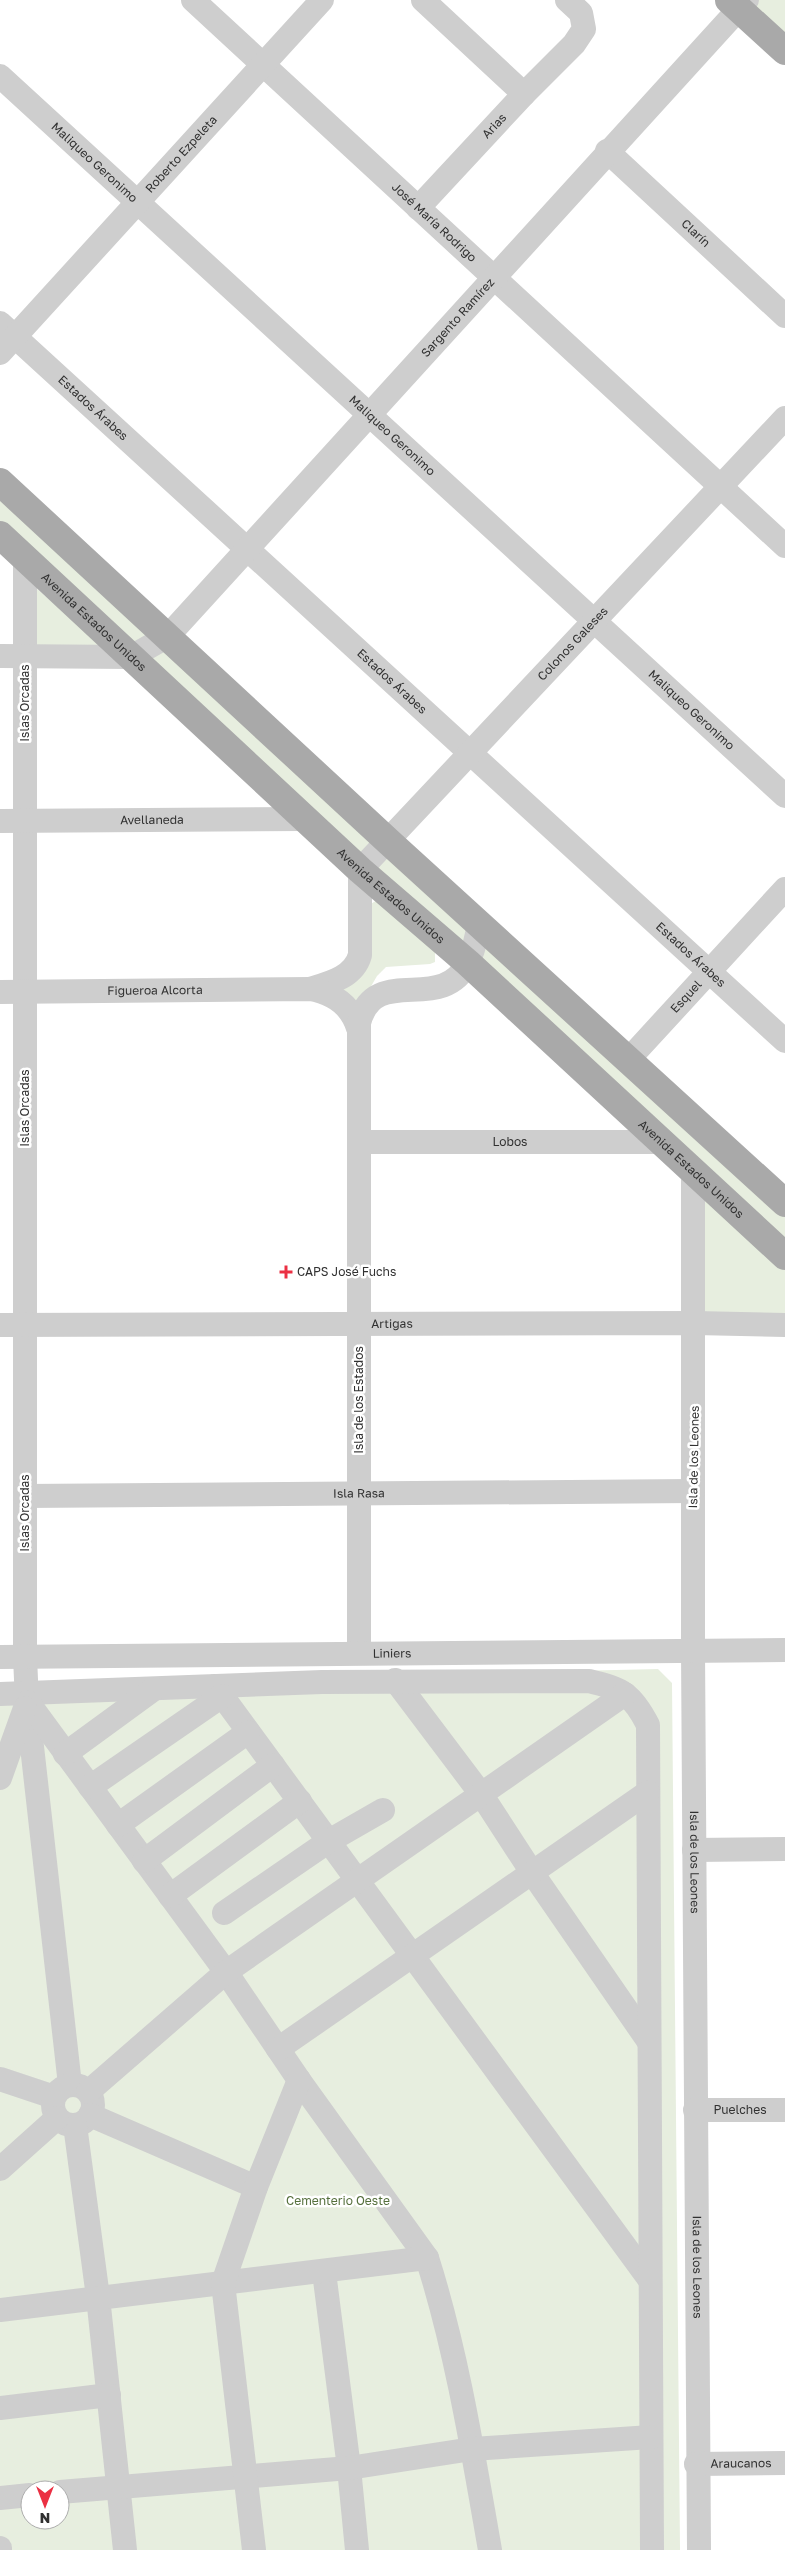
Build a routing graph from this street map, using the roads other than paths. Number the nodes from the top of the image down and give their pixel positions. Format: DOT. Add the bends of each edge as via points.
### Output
graph roads {
  1 [pos="193,0"];
  2 [pos="322,0"];
  3 [pos="423,0"];
  4 [pos="567,0"];
  5 [pos="738,3"];
  6 [pos="785,51"];
  7 [pos="262,64"];
  8 [pos="0,76"];
  9 [pos="524,94"];
  10 [pos="607,151"];
  11 [pos="139,203"];
  12 [pos="418,208"];
  13 [pos="493,277"];
  14 [pos="785,316"];
  15 [pos="5,338"];
  16 [pos="368,414"];
  17 [pos="785,418"];
  18 [pos="0,482"];
  19 [pos="721,487"];
  20 [pos="0,535"];
  21 [pos="785,546"];
  22 [pos="246,548"];
  23 [pos="25,558"];
  24 [pos="595,622"];
  25 [pos="168,636"];
  26 [pos="0,656"];
  27 [pos="26,656"];
  28 [pos="131,657"];
  29 [pos="472,754"];
  30 [pos="785,796"];
  31 [pos="305,819"];
  32 [pos="25,820"];
  33 [pos="0,821"];
  34 [pos="389,842"];
  35 [pos="360,870"];
  36 [pos="785,890"];
  37 [pos="479,925"];
  38 [pos="468,963"];
  39 [pos="709,971"];
  40 [pos="310,990"];
  41 [pos="0,992"];
  42 [pos="25,992"];
  43 [pos="358,1028"];
  44 [pos="785,1041"];
  45 [pos="628,1060"];
  46 [pos="360,1142"];
  47 [pos="661,1142"];
  48 [pos="694,1173"];
  49 [pos="785,1203"];
  50 [pos="785,1256"];
  51 [pos="695,1323"];
  52 [pos="0,1325"];
  53 [pos="25,1325"];
  54 [pos="360,1325"];
  55 [pos="785,1325"];
  56 [pos="693,1491"];
  57 [pos="359,1494"];
  58 [pos="25,1496"];
  59 [pos="693,1650"];
  60 [pos="785,1650"];
  61 [pos="359,1653"];
  62 [pos="0,1657"];
  63 [pos="25,1657"];
  64 [pos="395,1680"];
  65 [pos="154,1689"];
  66 [pos="218,1691"];
  67 [pos="0,1694"];
  68 [pos="625,1694"];
  69 [pos="27,1698"];
  70 [pos="248,1732"];
  71 [pos="65,1754"];
  72 [pos="273,1765"];
  73 [pos="0,1778"];
  74 [pos="90,1787"];
  75 [pos="648,1792"];
  76 [pos="481,1794"];
  77 [pos="300,1801"];
  78 [pos="383,1810"];
  79 [pos="118,1825"];
  80 [pos="329,1841"];
  81 [pos="785,1849"];
  82 [pos="694,1850"];
  83 [pos="144,1861"];
  84 [pos="533,1874"];
  85 [pos="358,1880"];
  86 [pos="170,1896"];
  87 [pos="224,1913"];
  88 [pos="414,1956"];
  89 [pos="226,1972"];
  90 [pos="649,2042"];
  91 [pos="278,2049"];
  92 [pos="0,2079"];
  93 [pos="299,2080"];
  94 [pos="72,2105"];
  95 [pos="695,2110"];
  96 [pos="785,2110"];
  97 [pos="0,2169"];
  98 [pos="256,2187"];
  99 [pos="427,2258"];
  100 [pos="324,2272"];
  101 [pos="649,2279"];
  102 [pos="223,2283"];
  103 [pos="98,2297"];
  104 [pos="0,2310"];
  105 [pos="109,2395"];
  106 [pos="0,2408"];
  107 [pos="651,2437"];
  108 [pos="472,2449"];
  109 [pos="785,2463"];
  110 [pos="696,2464"];
  111 [pos="349,2468"];
  112 [pos="245,2477"];
  113 [pos="118,2487"];
  114 [pos="70,2491"];
  115 [pos="20,2496"];
  116 [pos="0,2498"];
  117 [pos="125,2550"];
  118 [pos="254,2550"];
  119 [pos="356,2550"];
  120 [pos="490,2550"];
  121 [pos="652,2550"];
  122 [pos="699,2550"];
  1 -- 7 [label="street, José María Rodrigo"];
  2 -- 7 [label="street, Roberto Ezpeleta"];
  3 -- 9 [label="street"];
  4 -- 9 [label="street, Arias" via="581,13 584,29 574,44"];
  5 -- 6 [label="main road"];
  5 -- 10 [label="street, Sargento Ramírez"];
  7 -- 11 [label="street, Roberto Ezpeleta"];
  7 -- 12 [label="street, José María Rodrigo"];
  8 -- 11 [label="street, Maliqueo Geronimo"];
  9 -- 12 [label="street, Arias"];
  10 -- 13 [label="street, Sargento Ramírez"];
  10 -- 14 [label="street, Clarín"];
  11 -- 15 [label="street, Roberto Ezpeleta"];
  11 -- 16 [label="street, Maliqueo Geronimo"];
  12 -- 13 [label="street, José María Rodrigo"];
  13 -- 16 [label="street, Sargento Ramírez"];
  13 -- 19 [label="street, José María Rodrigo"];
  15 -- 22 [label="street, Estados Árabes"];
  16 -- 22 [label="street, Sargento Ramírez"];
  16 -- 24 [label="street, Maliqueo Geronimo"];
  17 -- 19 [label="street, Colonos Galeses"];
  18 -- 25 [label="main road"];
  19 -- 21 [label="street, José María Rodrigo"];
  19 -- 24 [label="street, Colonos Galeses"];
  20 -- 23 [label="main road, Avenida Estados Unidos"];
  22 -- 25 [label="street, Sargento Ramírez"];
  22 -- 29 [label="street, Estados Árabes"];
  23 -- 27 [label="street, Islas Orcadas"];
  23 -- 28 [label="main road, Avenida Estados Unidos"];
  24 -- 29 [label="street, Colonos Galeses"];
  24 -- 30 [label="street, Maliqueo Geronimo"];
  25 -- 28 [label="street, Sargento Ramírez"];
  25 -- 34 [label="main road"];
  26 -- 27 [label="street"];
  27 -- 28 [label="street"];
  27 -- 32 [label="street, Islas Orcadas"];
  28 -- 31 [label="main road, Avenida Estados Unidos"];
  29 -- 34 [label="street, Colonos Galeses"];
  29 -- 39 [label="street, Estados Árabes"];
  31 -- 32 [label="street, Avellaneda"];
  31 -- 35 [label="main road, Avenida Estados Unidos"];
  32 -- 33 [label="street, Avellaneda"];
  32 -- 42 [label="street, Islas Orcadas"];
  34 -- 35 [label="street, Colonos Galeses"];
  34 -- 37 [label="main road"];
  35 -- 38 [label="main road, Avenida Estados Unidos"];
  35 -- 40 [label="street" via="358,964 335,981"];
  36 -- 39 [label="street, Esquel"];
  37 -- 38 [label="street"];
  37 -- 45 [label="main road"];
  38 -- 43 [label="street, Isla de los Estados" via="458,977 444,986 387,991 376,996 366,1006"];
  38 -- 47 [label="main road, Avenida Estados Unidos"];
  39 -- 44 [label="street, Estados Árabes"];
  39 -- 45 [label="street, Esquel"];
  40 -- 42 [label="street, Figueroa Alcorta"];
  40 -- 43 [label="street, Isla de los Estados" via="340,1001 352,1013"];
  41 -- 42 [label="street, Figueroa Alcorta"];
  42 -- 53 [label="street, Islas Orcadas"];
  43 -- 46 [label="street, Isla de los Estados"];
  45 -- 49 [label="main road"];
  46 -- 47 [label="street, Lobos"];
  46 -- 54 [label="street, Isla de los Estados"];
  47 -- 48 [label="main road, Avenida Estados Unidos"];
  48 -- 50 [label="main road, Avenida Estados Unidos"];
  48 -- 51 [label="street, Isla de los Leones"];
  51 -- 54 [label="street, Artigas"];
  51 -- 55 [label="street, Artigas"];
  51 -- 56 [label="street, Isla de los Leones"];
  52 -- 53 [label="street, Artigas"];
  53 -- 54 [label="street, Artigas"];
  53 -- 58 [label="street, Islas Orcadas"];
  54 -- 57 [label="street, Isla de los Estados"];
  56 -- 57 [label="street, Isla Rasa"];
  56 -- 59 [label="street, Isla de los Leones"];
  57 -- 58 [label="street, Isla Rasa"];
  57 -- 61 [label="street, Isla de los Estados"];
  58 -- 63 [label="street, Islas Orcadas"];
  59 -- 60 [label="street, Liniers"];
  59 -- 61 [label="street, Liniers"];
  59 -- 82 [label="street, Isla de los Leones"];
  61 -- 63 [label="street, Liniers"];
  62 -- 63 [label="street, Liniers"];
  63 -- 69 [label="street, Islas Orcadas"];
  64 -- 66 [label="street"];
  64 -- 68 [label="street" via="589,1681 616,1687"];
  64 -- 76 [label="street"];
  65 -- 66 [label="street"];
  65 -- 69 [label="street"];
  65 -- 71 [label="street"];
  66 -- 70 [label="street"];
  66 -- 74 [label="street"];
  67 -- 69 [label="street"];
  68 -- 75 [label="street" via="637,1705 648,1725"];
  68 -- 76 [label="street"];
  69 -- 71 [label="street"];
  69 -- 73 [label="street"];
  69 -- 94 [label="street, Islas Orcadas"];
  70 -- 72 [label="street"];
  70 -- 79 [label="street"];
  71 -- 74 [label="street"];
  72 -- 77 [label="street"];
  72 -- 83 [label="street"];
  74 -- 79 [label="street"];
  75 -- 84 [label="street"];
  75 -- 90 [label="street"];
  76 -- 84 [label="street"];
  76 -- 85 [label="street"];
  77 -- 80 [label="street"];
  77 -- 86 [label="street"];
  78 -- 80 [label="street"];
  79 -- 83 [label="street"];
  80 -- 85 [label="street"];
  80 -- 87 [label="street"];
  81 -- 82 [label="street"];
  82 -- 95 [label="street, Isla de los Leones"];
  83 -- 86 [label="street"];
  84 -- 88 [label="street"];
  84 -- 90 [label="street"];
  85 -- 88 [label="street"];
  85 -- 89 [label="street"];
  86 -- 89 [label="street"];
  88 -- 91 [label="street"];
  88 -- 101 [label="street"];
  89 -- 91 [label="street"];
  89 -- 94 [label="street"];
  90 -- 101 [label="street"];
  91 -- 93 [label="street"];
  92 -- 94 [label="street"];
  93 -- 98 [label="street"];
  93 -- 99 [label="street"];
  94 -- 97 [label="street"];
  94 -- 98 [label="street"];
  94 -- 103 [label="street, Islas Orcadas"];
  95 -- 96 [label="street, Puelches"];
  95 -- 110 [label="street, Isla de los Leones"];
  98 -- 102 [label="street"];
  99 -- 100 [label="street"];
  99 -- 108 [label="street" via="437,2289"];
  100 -- 102 [label="street"];
  100 -- 111 [label="street"];
  101 -- 107 [label="street"];
  102 -- 103 [label="street"];
  102 -- 112 [label="street"];
  103 -- 104 [label="street"];
  103 -- 105 [label="street, Islas Orcadas"];
  105 -- 106 [label="street"];
  105 -- 113 [label="street, Islas Orcadas"];
  107 -- 108 [label="street"];
  107 -- 121 [label="street"];
  108 -- 111 [label="street"];
  108 -- 120 [label="street"];
  109 -- 110 [label="street, Araucanos"];
  110 -- 122 [label="street, Isla de los Leones"];
  111 -- 112 [label="street"];
  111 -- 119 [label="street"];
  112 -- 113 [label="street"];
  112 -- 118 [label="street"];
  113 -- 114 [label="street"];
  113 -- 117 [label="street, Islas Orcadas"];
  115 -- 116 [label="street"];
}
